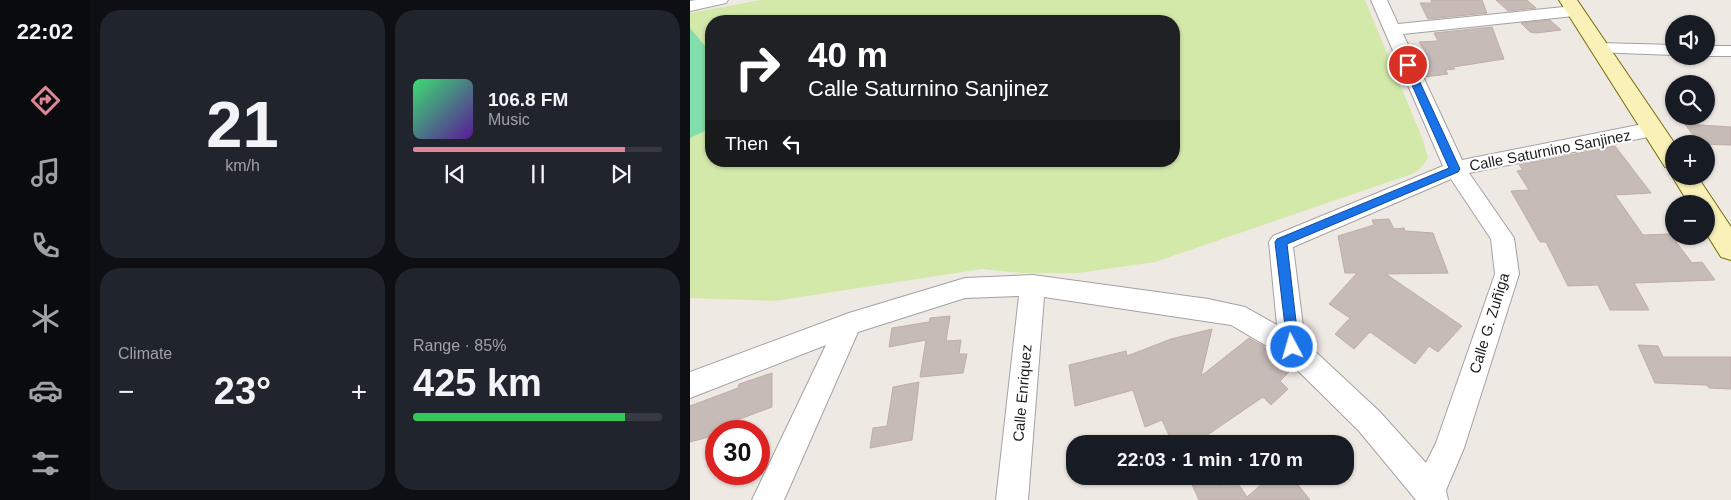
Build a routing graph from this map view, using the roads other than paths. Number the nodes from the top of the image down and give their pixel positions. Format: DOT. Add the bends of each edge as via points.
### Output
graph roads {
  1 [pos="720,0"];
  2 [pos="1379,0"];
  3 [pos="690,6"];
  4 [pos="1571,6"];
  5 [pos="1392,30"];
  6 [pos="1600,48"];
  7 [pos="1665,50"];
  8 [pos="1715,51"];
  9 [pos="1731,51"];
  10 [pos="1654,129"];
  11 [pos="1665,147"];
  12 [pos="1455,169"];
  13 [pos="1032,285"];
  14 [pos="849,324"];
  15 [pos="1292,347"];
  16 [pos="690,385"];
  17 [pos="1431,495"];
  18 [pos="768,500"];
  19 [pos="1012,500"];
  1 -- 3 [label="street"];
  2 -- 5 [label="street, Calle G. Zuñiga"];
  4 -- 5 [label="street"];
  4 -- 6 [label="street"];
  5 -- 12 [label="street, Calle G. Zuñiga"];
  6 -- 7 [label="street"];
  6 -- 10 [label="street"];
  8 -- 9 [label="street"];
  10 -- 11 [label="street"];
  10 -- 12 [label="street, Calle Saturnino Sanjinez"];
  12 -- 15 [label="street, Calle Saturnino Sanjinez" via="1281,242"];
  12 -- 17 [label="street, Calle G. Zuñiga" via="1502,238 1507,274"];
  13 -- 14 [label="street" via="965,288"];
  13 -- 15 [label="street" via="1236,315"];
  13 -- 19 [label="street, Calle Enriquez"];
  14 -- 16 [label="street"];
  14 -- 18 [label="street"];
  15 -- 17 [label="street" via="1369,421"];
}
